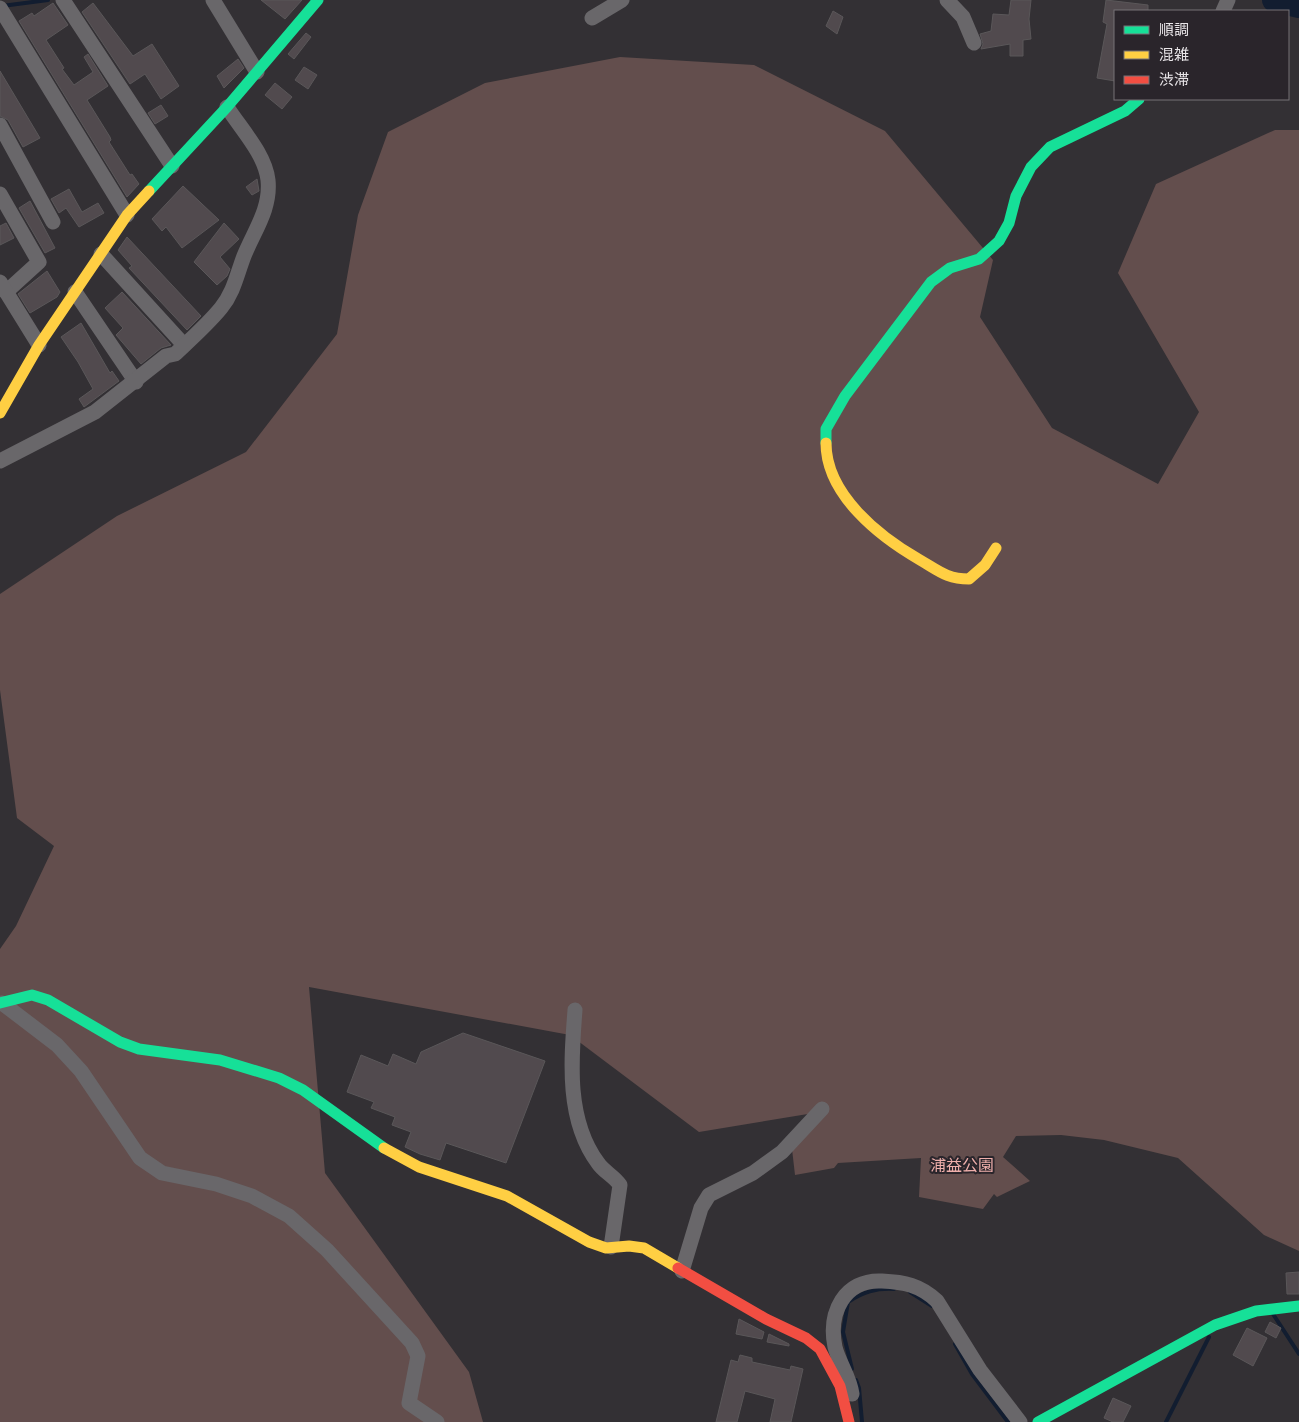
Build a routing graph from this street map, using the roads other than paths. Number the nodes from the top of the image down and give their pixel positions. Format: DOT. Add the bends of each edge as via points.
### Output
graph roads {
  1 [pos="64,0"];
  2 [pos="213,0"];
  3 [pos="318,0"];
  4 [pos="622,0"];
  5 [pos="947,0"];
  6 [pos="0,8"];
  7 [pos="592,18"];
  8 [pos="974,44"];
  9 [pos="257,72"];
  10 [pos="1139,100"];
  11 [pos="227,107"];
  12 [pos="0,125"];
  13 [pos="172,166"];
  14 [pos="0,194"];
  15 [pos="127,215"];
  16 [pos="53,222"];
  17 [pos="101,254"];
  18 [pos="3,287"];
  19 [pos="75,292"];
  20 [pos="39,345"];
  21 [pos="184,345"];
  22 [pos="136,382"];
  23 [pos="0,413"];
  24 [pos="0,461"];
  25 [pos="996,548"];
  26 [pos="1,1003"];
  27 [pos="575,1010"];
  28 [pos="822,1109"];
  29 [pos="611,1248"];
  30 [pos="682,1271"];
  31 [pos="1299,1306"];
  32 [pos="436,1422"];
  33 [pos="849,1422"];
  34 [pos="1020,1422"];
  35 [pos="1038,1422"];
  1 -- 13 [label="street"];
  2 -- 9 [label="street"];
  3 -- 9 [label="street"];
  4 -- 7 [label="street"];
  5 -- 8 [label="street" via="963,17"];
  6 -- 15 [label="street"];
  9 -- 11 [label="street"];
  10 -- 25 [label="street" via="1125,111 1050,148 1032,167 1016,196 1009,223 999,241 978,259 950,268 931,282 845,396 826,429 826,452 837,484 867,524 893,545 953,579 969,579 985,565"];
  11 -- 13 [label="street"];
  11 -- 21 [label="street" via="262,162 268,179 268,198 232,292 222,308"];
  12 -- 16 [label="street"];
  13 -- 15 [label="street"];
  14 -- 18 [label="street" via="39,262"];
  15 -- 17 [label="street"];
  17 -- 19 [label="street"];
  17 -- 21 [label="street"];
  18 -- 20 [label="street"];
  19 -- 20 [label="street"];
  19 -- 22 [label="street"];
  20 -- 23 [label="street"];
  21 -- 22 [label="street"];
  22 -- 24 [label="street" via="95,412"];
  26 -- 29 [label="street" via="32,995 48,1000 120,1042 139,1049 220,1060 279,1078 303,1090 396,1156 419,1167 507,1196 589,1242"];
  26 -- 32 [label="street" via="57,1046 81,1071 140,1158 162,1173 216,1184 252,1196 290,1216 327,1250 412,1343 418,1356 409,1403"];
  27 -- 29 [label="street" via="571,1057 577,1117 599,1165 620,1185"];
  28 -- 30 [label="street" via="782,1152 753,1173 709,1195 701,1208"];
  29 -- 30 [label="street" via="644,1248"];
  30 -- 33 [label="street" via="766,1319 787,1327 820,1349 840,1386"];
  31 -- 35 [label="street" via="1259,1310 1228,1320 1188,1338"];
  33 -- 34 [label="street" via="854,1408 852,1391 836,1348 834,1331 842,1299 849,1290 869,1280 906,1282 932,1297 980,1370"];
}
